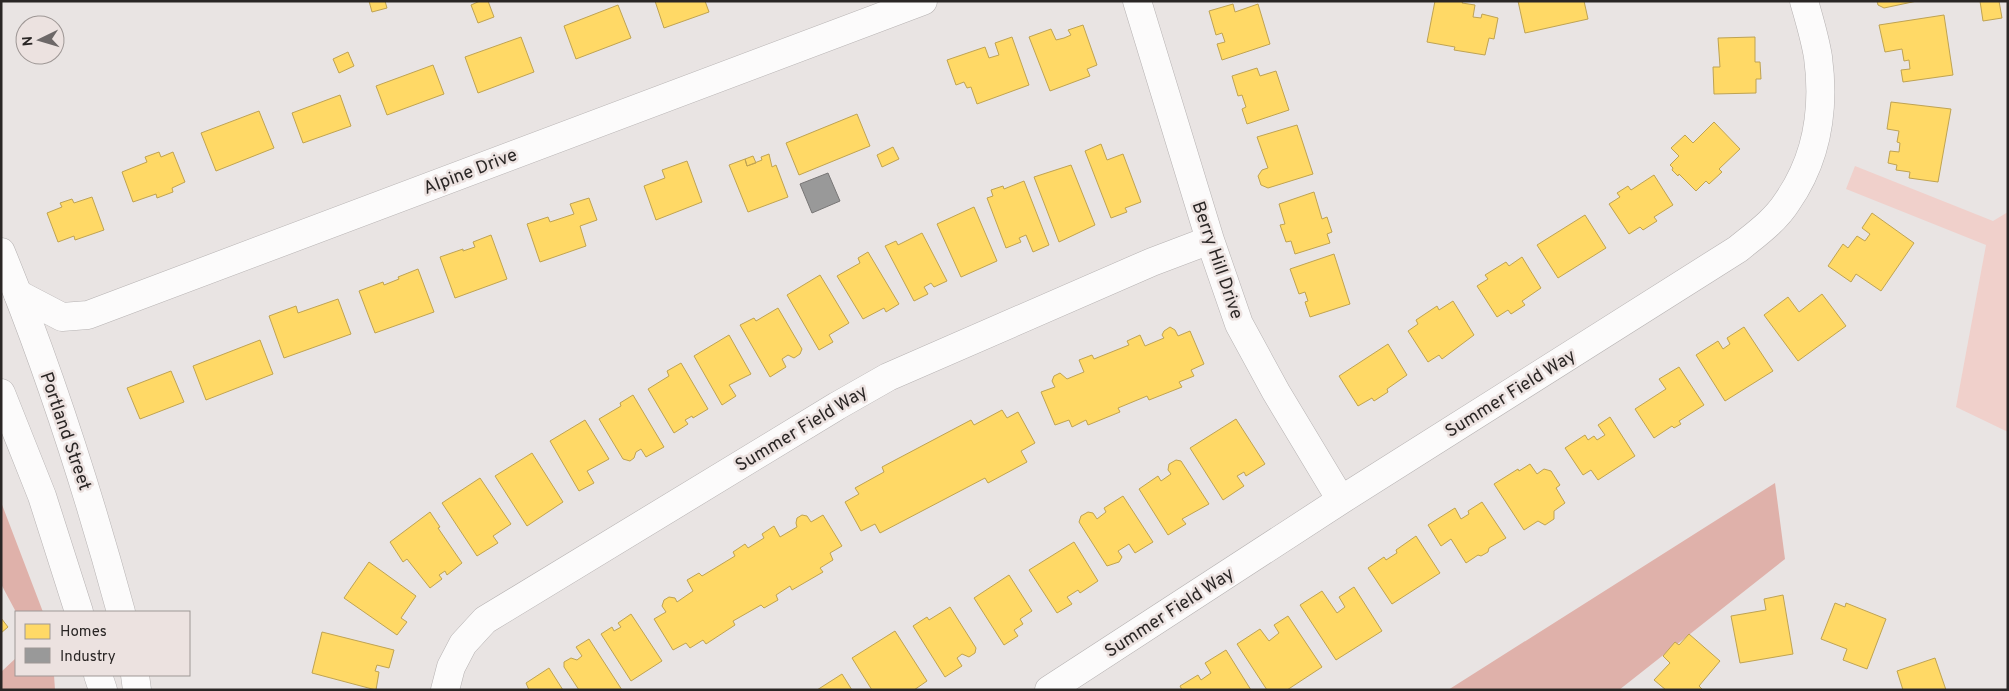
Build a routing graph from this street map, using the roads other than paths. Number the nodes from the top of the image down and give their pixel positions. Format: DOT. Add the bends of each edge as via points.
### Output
graph roads {
  1 [pos="923,1"];
  2 [pos="1137,1"];
  3 [pos="1804,1"];
  4 [pos="1210,240"];
  5 [pos="1,252"];
  6 [pos="18,294"];
  7 [pos="1,393"];
  8 [pos="1341,500"];
  9 [pos="79,611"];
  10 [pos="121,611"];
  11 [pos="98,676"];
  12 [pos="135,676"];
  13 [pos="103,690"];
  14 [pos="137,690"];
  15 [pos="445,690"];
  16 [pos="1049,690"];
  1 -- 6 [label="street, Alpine Drive" via="88,315 62,316"];
  2 -- 4 [label="street, Berry Hill Drive"];
  3 -- 8 [label="street, Summer Field Way" via="1818,56 1821,99 1817,133 1809,163 1787,203 1766,227 1738,249"];
  4 -- 8 [label="street, Berry Hill Drive" via="1240,324 1276,392"];
  4 -- 15 [label="street, Summer Field Way" via="888,377 837,406 485,620 463,644 451,667"];
  5 -- 6 [label="street, Portland Street"];
  6 -- 10 [label="street, Portland Street" via="94,512"];
  7 -- 9 [label="street" via="42,496"];
  8 -- 16 [label="street, Summer Field Way"];
  11 -- 13 [label="street"];
  12 -- 14 [label="street"];
}
